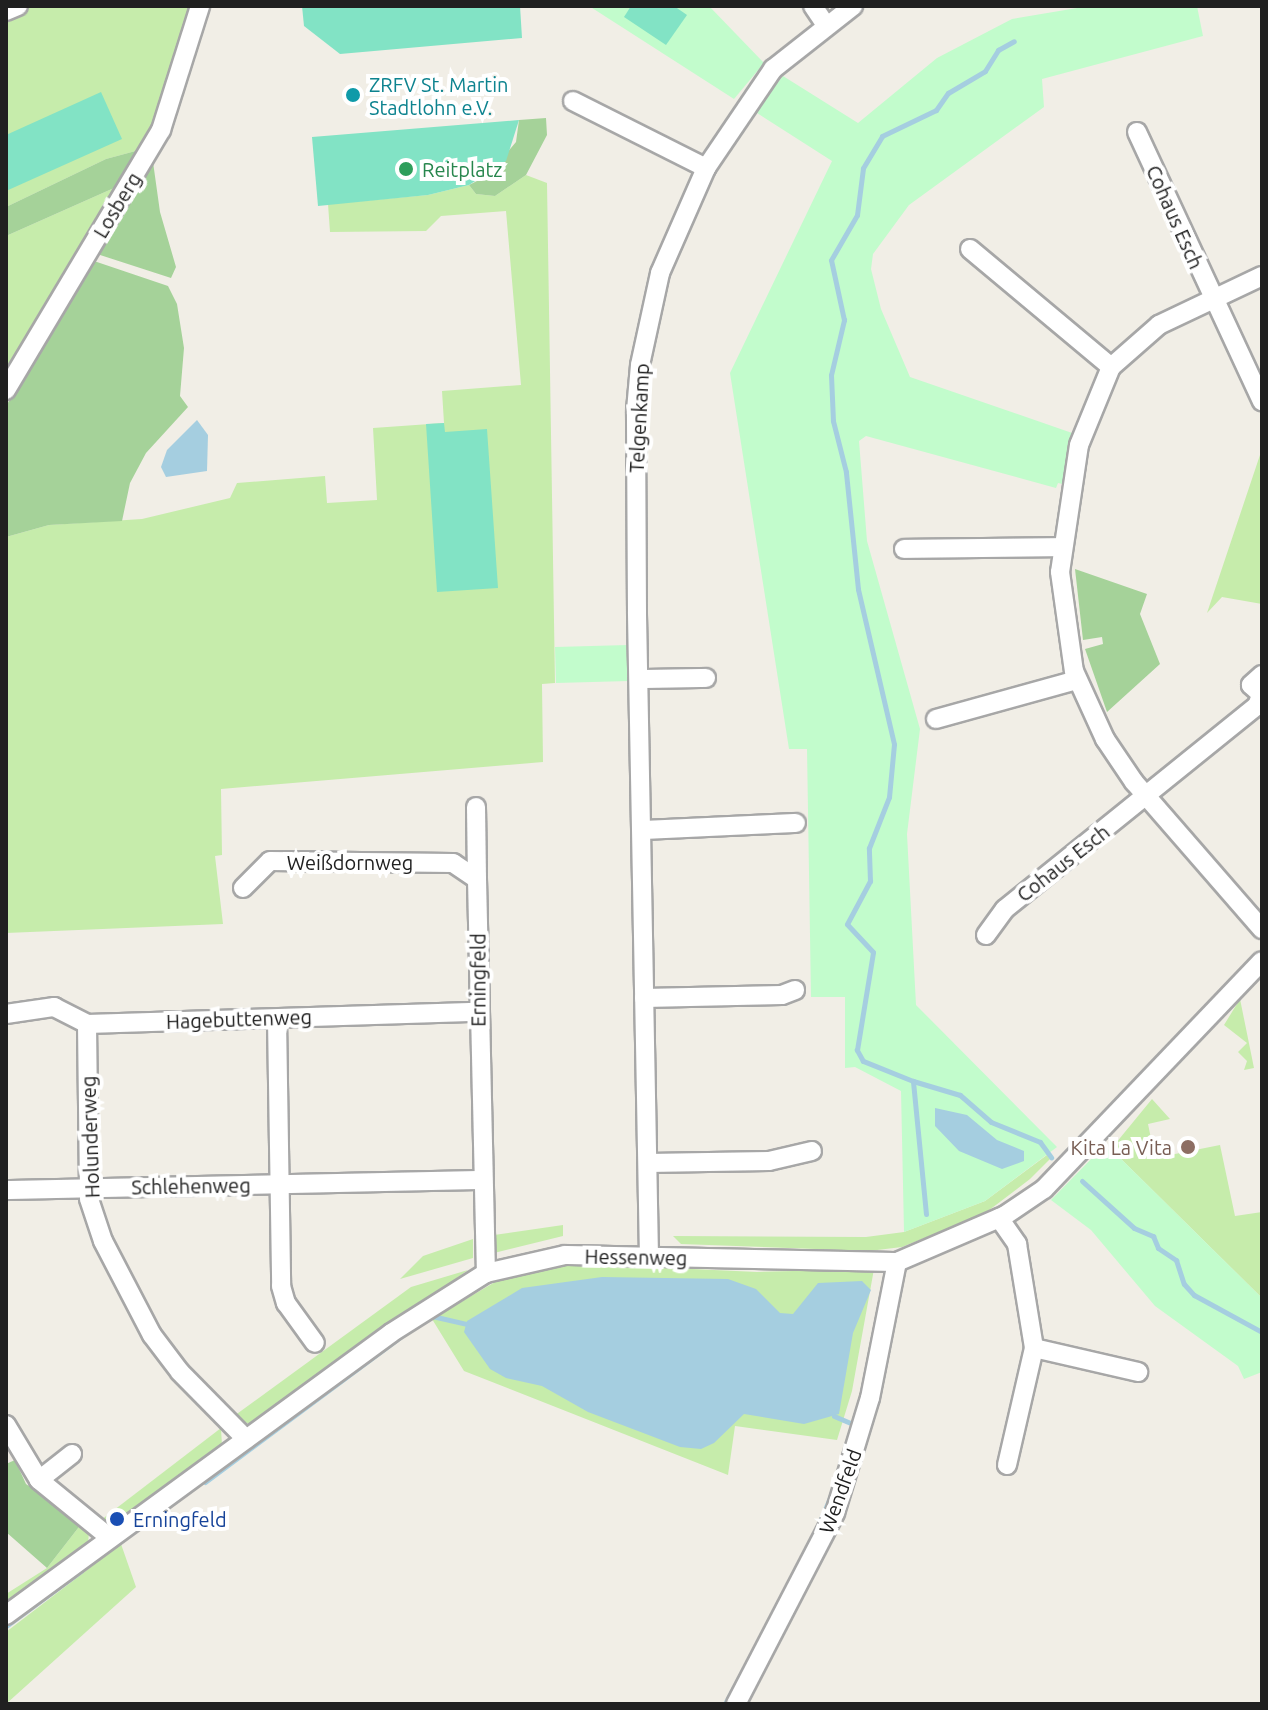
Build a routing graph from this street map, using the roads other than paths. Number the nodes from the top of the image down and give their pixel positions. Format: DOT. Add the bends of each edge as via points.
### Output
graph roads {
  1 [pos="18,6"];
  2 [pos="200,6"];
  3 [pos="813,6"];
  4 [pos="853,6"];
  5 [pos="6,11"];
  6 [pos="826,25"];
  7 [pos="573,101"];
  8 [pos="1137,132"];
  9 [pos="706,168"];
  10 [pos="970,249"];
  11 [pos="1262,276"];
  12 [pos="1213,301"];
  13 [pos="1111,367"];
  14 [pos="6,390"];
  15 [pos="1262,401"];
  16 [pos="1061,547"];
  17 [pos="904,549"];
  18 [pos="1262,675"];
  19 [pos="706,678"];
  20 [pos="639,679"];
  21 [pos="1077,680"];
  22 [pos="1262,695"];
  23 [pos="936,719"];
  24 [pos="1147,797"];
  25 [pos="476,807"];
  26 [pos="796,823"];
  27 [pos="642,830"];
  28 [pos="472,873"];
  29 [pos="243,888"];
  30 [pos="1262,929"];
  31 [pos="986,935"];
  32 [pos="1262,961"];
  33 [pos="795,990"];
  34 [pos="644,998"];
  35 [pos="478,1012"];
  36 [pos="6,1014"];
  37 [pos="277,1019"];
  38 [pos="87,1024"];
  39 [pos="812,1151"];
  40 [pos="648,1163"];
  41 [pos="481,1180"];
  42 [pos="280,1185"];
  43 [pos="89,1188"];
  44 [pos="6,1190"];
  45 [pos="999,1218"];
  46 [pos="649,1257"];
  47 [pos="897,1262"];
  48 [pos="486,1273"];
  49 [pos="315,1343"];
  50 [pos="1034,1348"];
  51 [pos="1138,1372"];
  52 [pos="6,1425"];
  53 [pos="246,1439"];
  54 [pos="72,1454"];
  55 [pos="1007,1465"];
  56 [pos="39,1480"];
  57 [pos="110,1538"];
  58 [pos="6,1615"];
  59 [pos="736,1704"];
  1 -- 5 [label="street"];
  2 -- 14 [label="street, Losberg" via="161,130"];
  3 -- 6 [label="street"];
  4 -- 6 [label="street, Telgenkamp"];
  6 -- 9 [label="street, Telgenkamp" via="764,79"];
  7 -- 9 [label="street"];
  8 -- 12 [label="street, Cohaus Esch"];
  9 -- 20 [label="street, Telgenkamp" via="660,273 637,390"];
  10 -- 13 [label="street"];
  11 -- 12 [label="street"];
  12 -- 13 [label="street" via="1159,325"];
  12 -- 15 [label="street, Cohaus Esch"];
  13 -- 16 [label="street" via="1079,445"];
  16 -- 17 [label="street"];
  16 -- 21 [label="street" via="1063,613"];
  18 -- 22 [label="street" via="1251,685"];
  19 -- 20 [label="street"];
  20 -- 27 [label="street, Telgenkamp"];
  21 -- 23 [label="street"];
  21 -- 24 [label="street" via="1105,739"];
  22 -- 24 [label="street, Cohaus Esch" via="1257,706"];
  24 -- 30 [label="street"];
  24 -- 31 [label="street, Cohaus Esch" via="1005,909"];
  25 -- 28 [label="street, Erningfeld"];
  26 -- 27 [label="street"];
  27 -- 34 [label="street, Telgenkamp"];
  28 -- 29 [label="street, Weißdornweg" via="453,863 270,861"];
  28 -- 35 [label="street, Erningfeld"];
  32 -- 45 [label="street, Hessenweg" via="1044,1189"];
  33 -- 34 [label="street" via="782,995"];
  34 -- 40 [label="street, Telgenkamp"];
  35 -- 37 [label="street, Hagebuttenweg"];
  35 -- 41 [label="street, Erningfeld"];
  36 -- 38 [label="street, Hagebuttenweg" via="54,1007"];
  37 -- 38 [label="street, Hagebuttenweg"];
  37 -- 42 [label="street, Schlehenweg"];
  38 -- 43 [label="street, Holunderweg"];
  39 -- 40 [label="street" via="769,1161"];
  40 -- 46 [label="street, Telgenkamp"];
  41 -- 42 [label="street, Schlehenweg"];
  41 -- 48 [label="street, Erningfeld"];
  42 -- 43 [label="street, Schlehenweg"];
  42 -- 49 [label="street, Schlehenweg" via="282,1294"];
  43 -- 44 [label="street, Schlehenweg"];
  43 -- 53 [label="street, Holunderweg" via="113,1266 152,1335 180,1372"];
  45 -- 47 [label="street, Hessenweg"];
  45 -- 50 [label="street" via="1017,1244"];
  46 -- 47 [label="street, Hessenweg"];
  46 -- 48 [label="street, Hessenweg" via="565,1255"];
  47 -- 59 [label="street, Wendfeld" via="870,1398 835,1513"];
  48 -- 53 [label="street, Hessenweg" via="391,1333"];
  50 -- 51 [label="street"];
  50 -- 55 [label="street"];
  52 -- 56 [label="street"];
  53 -- 57 [label="street, Hessenweg"];
  54 -- 56 [label="street"];
  56 -- 57 [label="street"];
  57 -- 58 [label="street, Hessenweg"];
}
